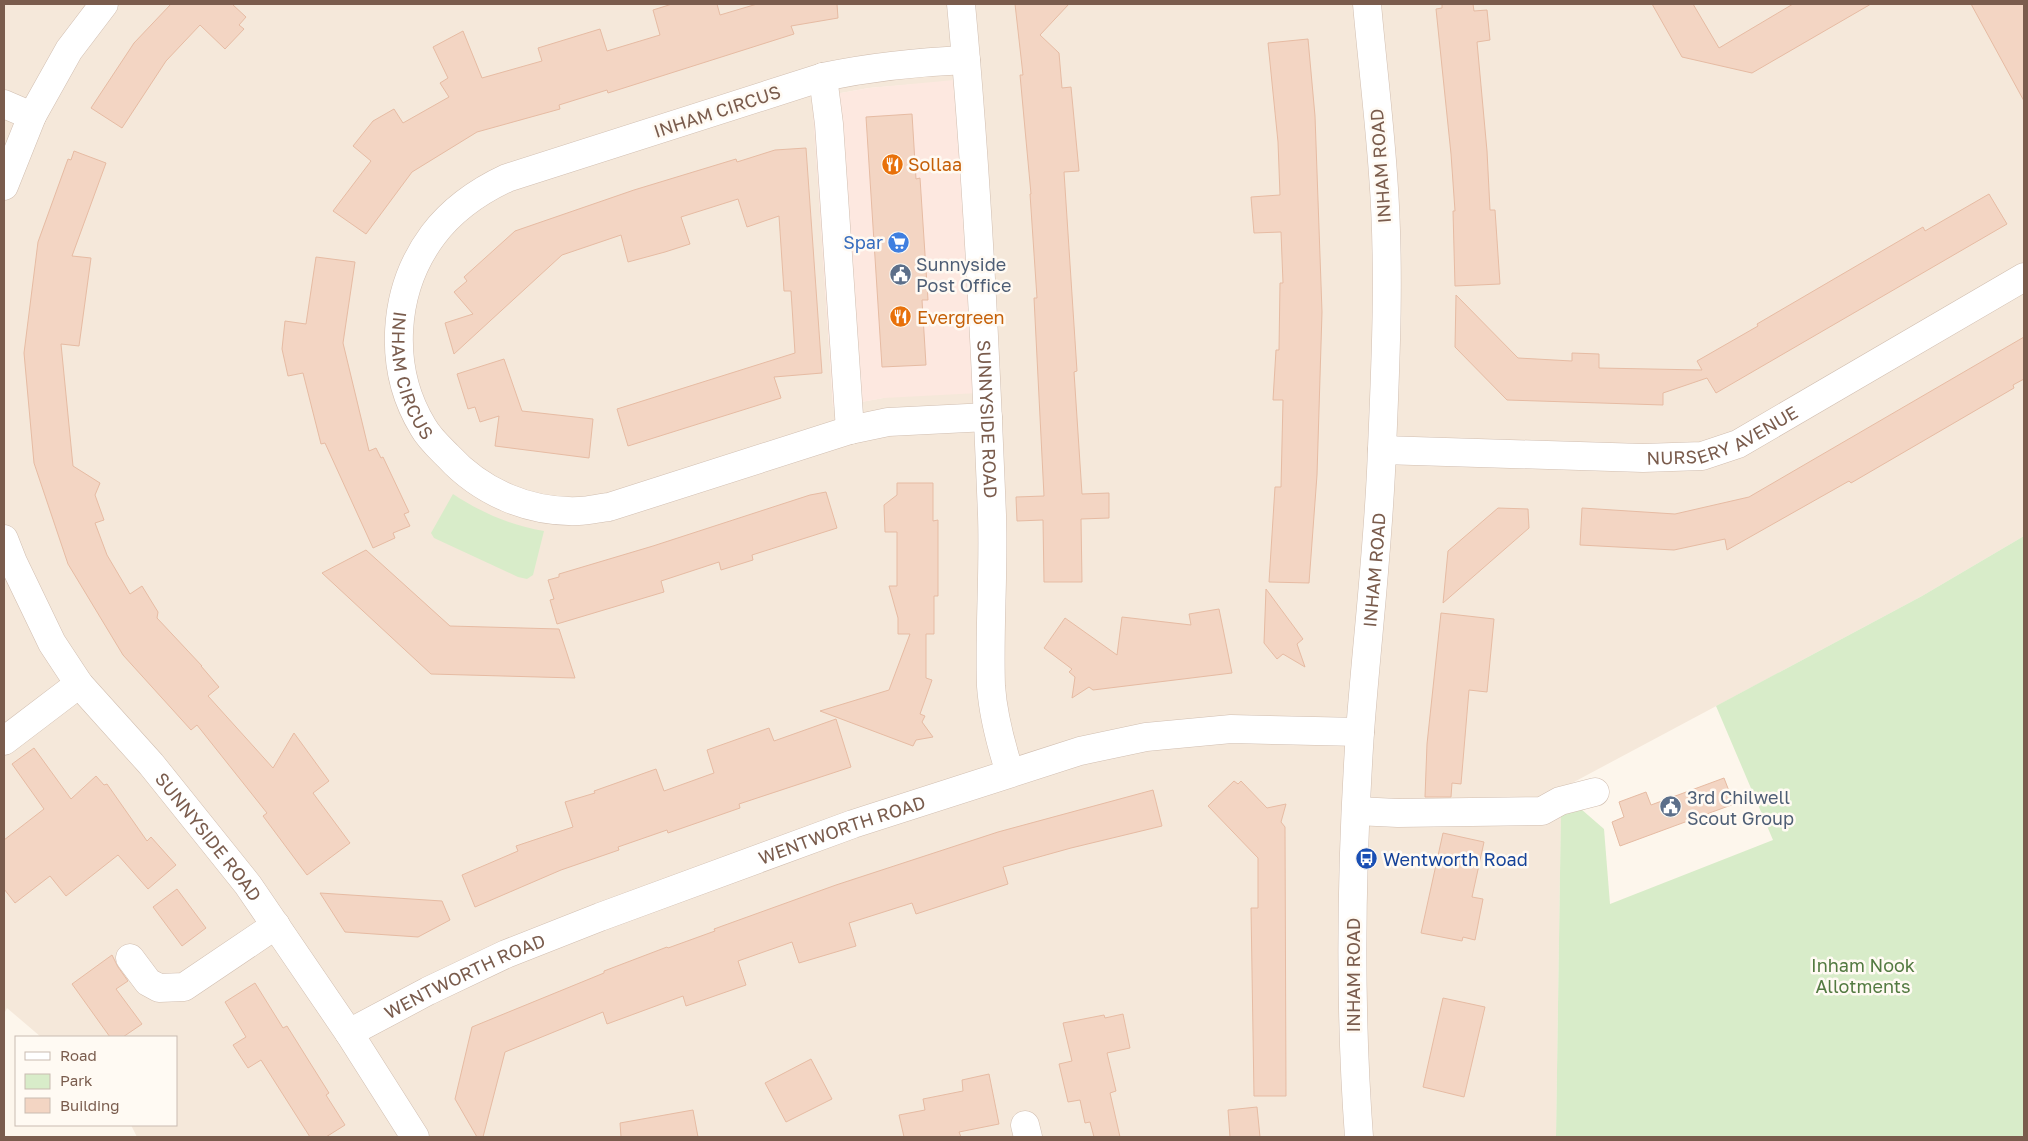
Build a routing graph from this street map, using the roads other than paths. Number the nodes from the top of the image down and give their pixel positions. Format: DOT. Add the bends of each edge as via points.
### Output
graph roads {
  1 [pos="104,4"];
  2 [pos="961,4"];
  3 [pos="1367,4"];
  4 [pos="966,60"];
  5 [pos="823,77"];
  6 [pos="4,104"];
  7 [pos="32,116"];
  8 [pos="4,186"];
  9 [pos="2024,277"];
  10 [pos="988,417"];
  11 [pos="850,430"];
  12 [pos="1382,450"];
  13 [pos="4,538"];
  14 [pos="79,684"];
  15 [pos="1360,732"];
  16 [pos="4,741"];
  17 [pos="1010,773"];
  18 [pos="1595,792"];
  19 [pos="1356,811"];
  20 [pos="276,925"];
  21 [pos="130,958"];
  22 [pos="349,1033"];
  23 [pos="415,1137"];
  24 [pos="1359,1137"];
  1 -- 7 [label="street" via="69,50"];
  2 -- 4 [label="street, SUNNYSIDE ROAD"];
  3 -- 12 [label="street, INHAM ROAD" via="1384,176 1387,303"];
  4 -- 5 [label="street, INHAM CIRCUS" via="862,69"];
  4 -- 10 [label="street, SUNNYSIDE ROAD"];
  5 -- 11 [label="street"];
  5 -- 11 [label="street, INHAM CIRCUS" via="507,178 484,189 452,215 420,254 404,296 398,347 413,407 423,428 438,445 460,469 484,486 510,500 544,509 579,511 609,507"];
  6 -- 7 [label="street"];
  7 -- 8 [label="street"];
  9 -- 12 [label="street, NURSERY AVENUE" via="1738,444 1702,456 1643,458"];
  10 -- 11 [label="street, INHAM CIRCUS" via="888,422"];
  10 -- 17 [label="street, SUNNYSIDE ROAD" via="993,540 991,686 996,722"];
  12 -- 15 [label="street, INHAM ROAD"];
  13 -- 14 [label="street, SUNNYSIDE ROAD" via="52,643"];
  14 -- 16 [label="street"];
  14 -- 20 [label="street, SUNNYSIDE ROAD" via="185,805"];
  15 -- 17 [label="street, WENTWORTH ROAD" via="1231,729 1146,737 1080,751"];
  15 -- 19 [label="street, INHAM ROAD"];
  17 -- 22 [label="street, WENTWORTH ROAD" via="853,824 591,920 506,954"];
  18 -- 19 [label="street" via="1560,800 1542,811"];
  19 -- 24 [label="street, INHAM ROAD" via="1353,1008"];
  20 -- 21 [label="street" via="184,987 160,988 148,982"];
  20 -- 22 [label="street, SUNNYSIDE ROAD"];
  22 -- 23 [label="street, SUNNYSIDE ROAD"];
}
